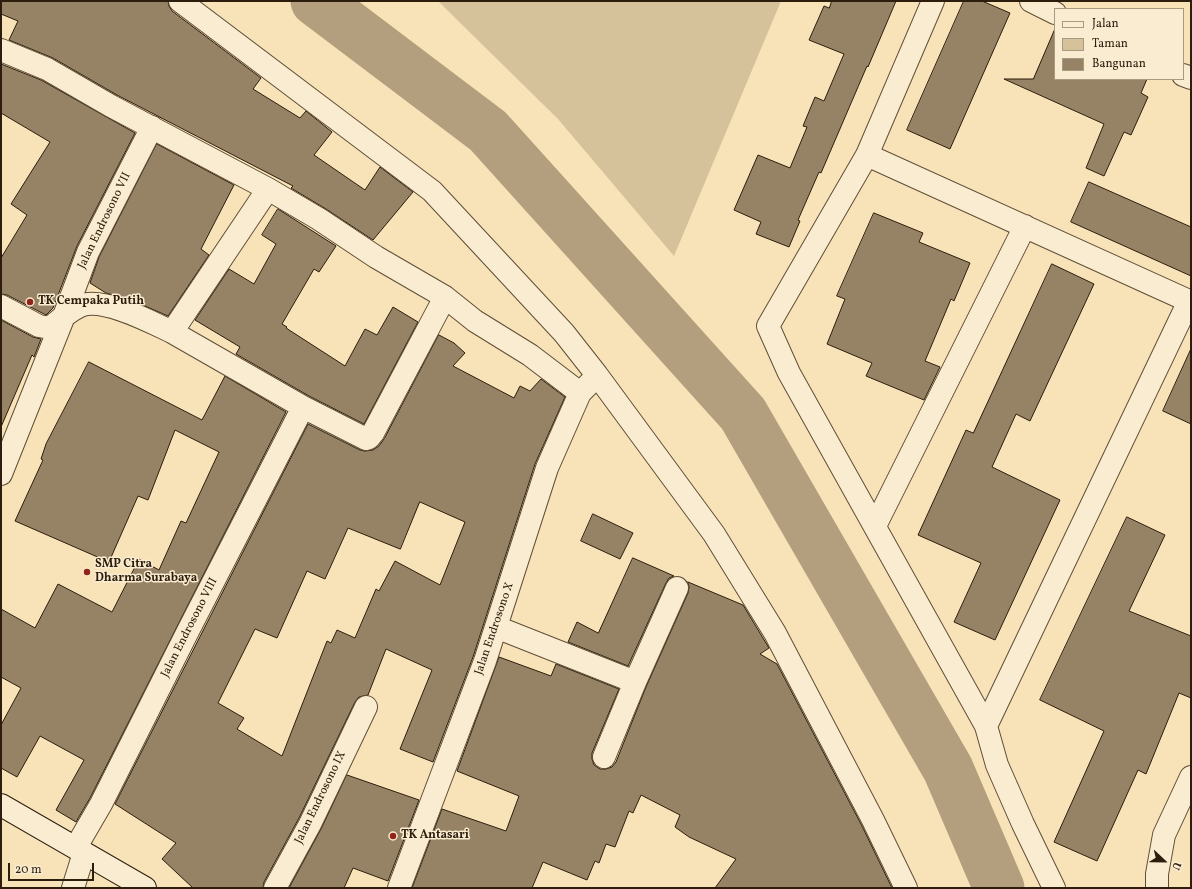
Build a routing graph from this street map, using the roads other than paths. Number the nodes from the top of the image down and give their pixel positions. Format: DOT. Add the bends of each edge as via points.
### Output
graph roads {
  1 [pos="180,1"];
  2 [pos="933,1"];
  3 [pos="1030,1"];
  4 [pos="1054,13"];
  5 [pos="1,50"];
  6 [pos="152,127"];
  7 [pos="867,155"];
  8 [pos="268,189"];
  9 [pos="1025,226"];
  10 [pos="445,297"];
  11 [pos="1190,301"];
  12 [pos="1,306"];
  13 [pos="64,316"];
  14 [pos="172,332"];
  15 [pos="597,375"];
  16 [pos="580,393"];
  17 [pos="304,407"];
  18 [pos="1,474"];
  19 [pos="875,526"];
  20 [pos="677,588"];
  21 [pos="496,626"];
  22 [pos="635,682"];
  23 [pos="366,707"];
  24 [pos="986,726"];
  25 [pos="604,757"];
  26 [pos="1191,777"];
  27 [pos="1,805"];
  28 [pos="80,850"];
  29 [pos="73,888"];
  30 [pos="146,888"];
  31 [pos="275,888"];
  32 [pos="399,888"];
  33 [pos="906,888"];
  34 [pos="1054,888"];
  35 [pos="1157,888"];
  1 -- 15 [label="street" via="432,191 564,333"];
  2 -- 7 [label="street"];
  3 -- 4 [label="street"];
  5 -- 6 [label="street" via="47,69"];
  6 -- 8 [label="street"];
  6 -- 13 [label="street, Jalan Endrosono VII" via="88,252"];
  7 -- 9 [label="street"];
  7 -- 19 [label="street" via="768,326 789,373"];
  8 -- 10 [label="street"];
  8 -- 14 [label="street"];
  9 -- 11 [label="street"];
  9 -- 19 [label="street"];
  10 -- 16 [label="street" via="475,321 530,355"];
  10 -- 17 [label="street" via="369,438 366,439"];
  11 -- 24 [label="street"];
  12 -- 13 [label="street" via="39,326 50,328"];
  13 -- 14 [label="street" via="80,305 97,303 140,317"];
  13 -- 18 [label="street, Jalan Endrosono VII"];
  14 -- 17 [label="street"];
  15 -- 16 [label="street, Jalan Endrosono X"];
  15 -- 33 [label="street" via="714,534 775,633"];
  16 -- 21 [label="street, Jalan Endrosono X" via="547,468"];
  17 -- 28 [label="street, Jalan Endrosono VIII" via="187,633"];
  19 -- 24 [label="street"];
  20 -- 22 [label="street"];
  21 -- 22 [label="street"];
  21 -- 32 [label="street, Jalan Endrosono X"];
  22 -- 25 [label="street"];
  23 -- 31 [label="street, Jalan Endrosono IX" via="310,824"];
  24 -- 34 [label="street" via="997,765"];
  26 -- 35 [label="street" via="1164,835"];
  27 -- 28 [label="street"];
  28 -- 29 [label="street, Jalan Endrosono VIII"];
  28 -- 30 [label="street"];
}
